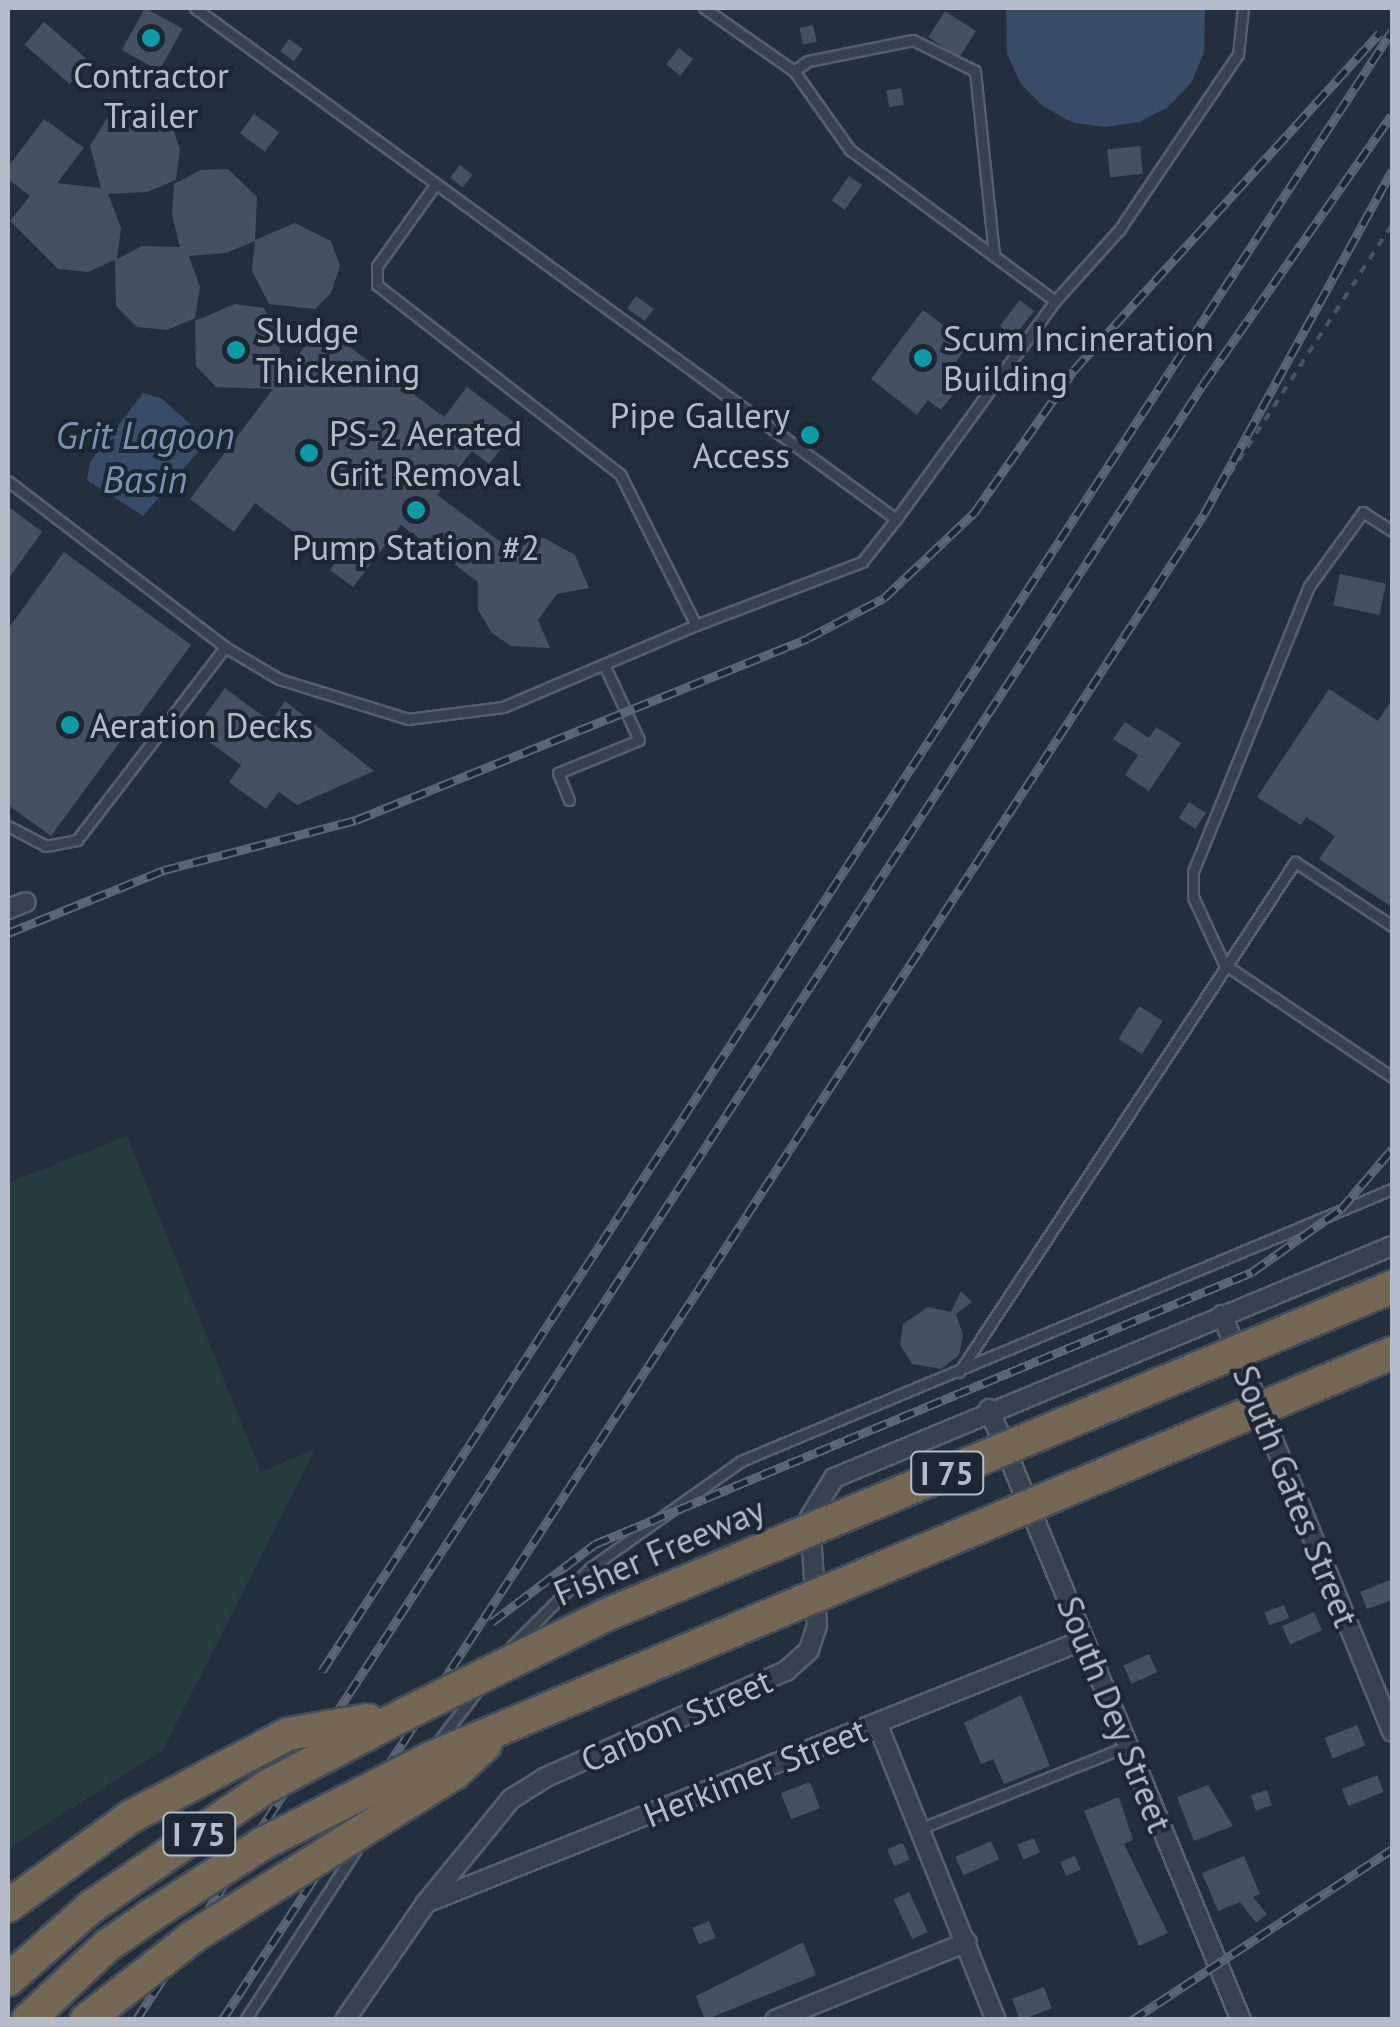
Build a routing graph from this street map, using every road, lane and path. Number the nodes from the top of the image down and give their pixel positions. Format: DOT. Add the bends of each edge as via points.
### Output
graph roads {
  1 [pos="195,8"];
  2 [pos="704,8"];
  3 [pos="1243,8"];
  4 [pos="794,71"];
  5 [pos="434,185"];
  6 [pos="1392,224"];
  7 [pos="994,256"];
  8 [pos="1055,301"];
  9 [pos="8,481"];
  10 [pos="1204,514"];
  11 [pos="896,520"];
  12 [pos="1392,531"];
  13 [pos="696,625"];
  14 [pos="226,647"];
  15 [pos="606,668"];
  16 [pos="569,800"];
  17 [pos="8,826"];
  18 [pos="26,902"];
  19 [pos="8,909"];
  20 [pos="1392,926"];
  21 [pos="1224,964"];
  22 [pos="1392,1077"];
  23 [pos="1392,1189"];
  24 [pos="1392,1246"];
  25 [pos="1392,1287"];
  26 [pos="1222,1315"];
  27 [pos="1392,1353"];
  28 [pos="959,1372"];
  29 [pos="990,1409"];
  30 [pos="1084,1640"];
  31 [pos="407,1712"];
  32 [pos="877,1723"];
  33 [pos="504,1727"];
  34 [pos="1392,1732"];
  35 [pos="1128,1746"];
  36 [pos="919,1829"];
  37 [pos="426,1904"];
  38 [pos="8,1906"];
  39 [pos="966,1942"];
  40 [pos="8,1980"];
  41 [pos="28,2020"];
  42 [pos="86,2020"];
  43 [pos="245,2020"];
  44 [pos="345,2020"];
  45 [pos="775,2020"];
  46 [pos="996,2020"];
  47 [pos="1241,2020"];
  1 -- 5 [label="lane"];
  2 -- 4 [label="lane"];
  3 -- 8 [label="lane" via="1238,54 1119,230"];
  4 -- 7 [label="lane" via="850,150"];
  4 -- 7 [label="lane" via="808,61 914,40 975,71"];
  5 -- 11 [label="lane"];
  5 -- 13 [label="lane" via="377,266 377,285 620,474"];
  6 -- 10 [label="path"];
  7 -- 8 [label="lane"];
  8 -- 11 [label="lane"];
  9 -- 14 [label="lane"];
  11 -- 13 [label="lane" via="862,562"];
  12 -- 21 [label="lane" via="1363,512 1309,586 1194,871 1193,897"];
  13 -- 15 [label="lane"];
  14 -- 15 [label="lane" via="279,679 408,719 503,708"];
  14 -- 17 [label="lane" via="78,840 46,846"];
  15 -- 16 [label="lane" via="639,740 558,772"];
  18 -- 19 [label="street"];
  20 -- 21 [label="lane" via="1295,862"];
  21 -- 22 [label="lane"];
  21 -- 28 [label="lane"];
  23 -- 28 [label="lane"];
  24 -- 26 [label="street, Carbon Street"];
  25 -- 31 [label="highway, Fisher Freeway / I 75, bridge" via="606,1615"];
  26 -- 29 [label="street, Carbon Street"];
  26 -- 34 [label="street, South Gates Street"];
  27 -- 33 [label="highway, I 75, bridge"];
  28 -- 43 [label="lane" via="741,1461 590,1568 532,1621 360,1844"];
  29 -- 30 [label="street, South Dey Street"];
  29 -- 37 [label="street, Carbon Street" via="855,1464 822,1490 808,1544 817,1626 795,1665 526,1788"];
  30 -- 32 [label="street, Herkimer Street"];
  30 -- 35 [label="street, South Dey Street"];
  31 -- 38 [label="highway, bridge" via="288,1734 132,1816"];
  31 -- 40 [label="highway, Fisher Freeway / I 75, bridge" via="268,1786 91,1907"];
  32 -- 36 [label="street"];
  32 -- 37 [label="street, Herkimer Street"];
  33 -- 41 [label="highway, I 75, bridge" via="262,1844 108,1945"];
  33 -- 42 [label="highway, bridge" via="455,1773 194,1936"];
  35 -- 36 [label="lane"];
  35 -- 47 [label="street, South Dey Street"];
  36 -- 39 [label="street"];
  37 -- 44 [label="street, Carbon Street"];
  39 -- 45 [label="street"];
  39 -- 46 [label="street"];
}
